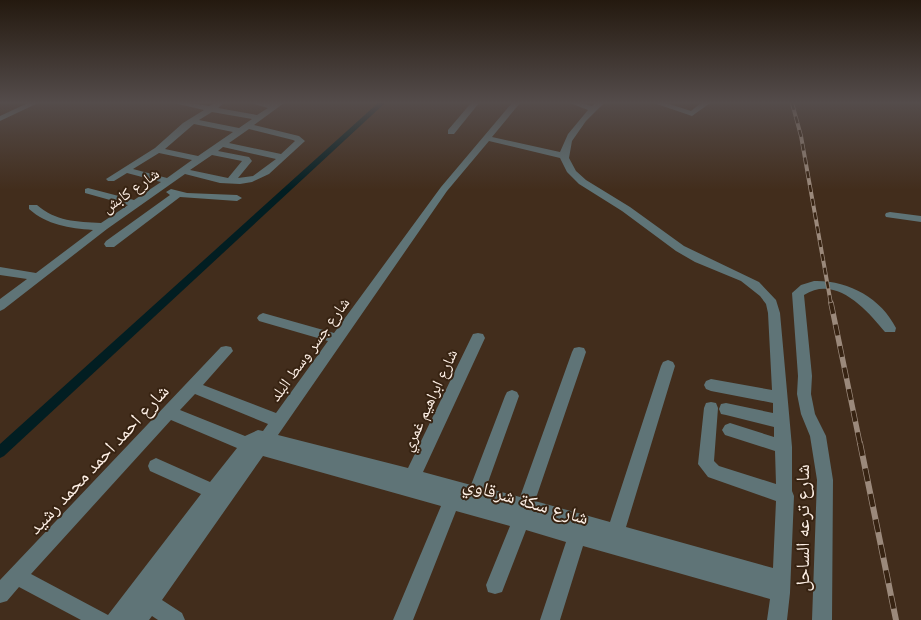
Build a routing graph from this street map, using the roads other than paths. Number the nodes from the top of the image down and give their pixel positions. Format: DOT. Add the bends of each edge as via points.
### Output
graph roads {
  1 [pos="179,132"];
  2 [pos="240,132"];
  3 [pos="259,132"];
  4 [pos="492,132"];
  5 [pos="576,132"];
  6 [pos="487,138"];
  7 [pos="222,144"];
  8 [pos="158,150"];
  9 [pos="210,152"];
  10 [pos="564,156"];
  11 [pos="281,157"];
  12 [pos="200,160"];
  13 [pos="125,170"];
  14 [pos="184,171"];
  15 [pos="111,179"];
  16 [pos="231,180"];
  17 [pos="168,182"];
  18 [pos="159,188"];
  19 [pos="88,192"];
  20 [pos="178,194"];
  21 [pos="237,198"];
  22 [pos="137,204"];
  23 [pos="33,208"];
  24 [pos="890,215"];
  25 [pos="921,219"];
  26 [pos="103,227"];
  27 [pos="110,244"];
  28 [pos="0,271"];
  29 [pos="37,277"];
  30 [pos="0,306"];
  31 [pos="263,318"];
  32 [pos="890,328"];
  33 [pos="478,338"];
  34 [pos="338,339"];
  35 [pos="226,351"];
  36 [pos="579,352"];
  37 [pos="668,366"];
  38 [pos="711,385"];
  39 [pos="192,387"];
  40 [pos="512,396"];
  41 [pos="780,398"];
  42 [pos="169,412"];
  43 [pos="279,421"];
  44 [pos="781,422"];
  45 [pos="730,430"];
  46 [pos="258,444"];
  47 [pos="784,447"];
  48 [pos="156,466"];
  49 [pos="412,477"];
  50 [pos="212,491"];
  51 [pos="476,494"];
  52 [pos="786,496"];
  53 [pos="452,501"];
  54 [pos="523,514"];
  55 [pos="616,532"];
  56 [pos="577,536"];
  57 [pos="17,576"];
  58 [pos="495,585"];
  59 [pos="781,586"];
  60 [pos="0,594"];
  61 [pos="149,603"];
  62 [pos="101,620"];
  63 [pos="116,620"];
  64 [pos="137,620"];
  65 [pos="175,620"];
  66 [pos="403,620"];
  67 [pos="550,620"];
  68 [pos="777,620"];
  69 [pos="822,620"];
  1 -- 8 [label="street"];
  2 -- 7 [label="street, شارع كابش"];
  3 -- 11 [label="street" via="301,140"];
  4 -- 6 [label="street, شارع جسر وسط البلد"];
  5 -- 10 [label="street" via="568,142"];
  6 -- 10 [label="street"];
  6 -- 34 [label="street, شارع جسر وسط البلد" via="444,189"];
  7 -- 9 [label="street, شارع كابش"];
  7 -- 11 [label="street"];
  8 -- 12 [label="street"];
  8 -- 13 [label="street"];
  9 -- 12 [label="street, شارع كابش"];
  9 -- 16 [label="street" via="246,159"];
  10 -- 41 [label="street" via="577,177 677,247 760,288 774,311"];
  11 -- 16 [label="street" via="256,178"];
  12 -- 14 [label="street, شارع كابش"];
  13 -- 15 [label="street"];
  13 -- 17 [label="street"];
  14 -- 16 [label="street" via="196,176"];
  14 -- 17 [label="street, شارع كابش"];
  17 -- 18 [label="street, شارع كابش"];
  18 -- 20 [label="street"];
  18 -- 22 [label="street, شارع كابش"];
  19 -- 22 [label="street"];
  20 -- 21 [label="street"];
  20 -- 27 [label="street"];
  22 -- 26 [label="street, شارع كابش"];
  23 -- 26 [label="street" via="48,219"];
  24 -- 25 [label="street"];
  26 -- 29 [label="street, شارع كابش"];
  28 -- 29 [label="street"];
  29 -- 30 [label="street, شارع كابش"];
  31 -- 34 [label="street"];
  32 -- 69 [label="street, شارع ترعه الساحل" via="869,304 839,288 815,285 804,287 798,293 804,394 808,414 818,436 825,480"];
  33 -- 49 [label="street, شارع ابراهيم غمري"];
  34 -- 43 [label="street, شارع جسر وسط البلد"];
  35 -- 39 [label="street, شارع احمد احمد محمد رشيد"];
  36 -- 54 [label="street"];
  37 -- 55 [label="street"];
  38 -- 41 [label="street"];
  39 -- 42 [label="street, شارع احمد احمد محمد رشيد"];
  39 -- 43 [label="street"];
  40 -- 51 [label="street"];
  41 -- 44 [label="street"];
  42 -- 46 [label="street"];
  42 -- 57 [label="street, شارع احمد احمد محمد رشيد"];
  43 -- 46 [label="street, شارع جسر وسط البلد"];
  44 -- 47 [label="street"];
  44 -- 52 [label="street" via="718,409 706,459 714,472"];
  45 -- 47 [label="street"];
  46 -- 49 [label="street, شارع سكة شرقاوي"];
  46 -- 50 [label="street"];
  46 -- 53 [label="street, شارع سكة شرقاوي"];
  46 -- 61 [label="street, شارع جسر وسط البلد"];
  47 -- 52 [label="street"];
  48 -- 50 [label="street"];
  49 -- 51 [label="street, شارع سكة شرقاوي"];
  50 -- 63 [label="street"];
  51 -- 54 [label="street, شارع سكة شرقاوي"];
  52 -- 59 [label="street"];
  53 -- 54 [label="street, شارع سكة شرقاوي"];
  53 -- 66 [label="street"];
  54 -- 55 [label="street, شارع سكة شرقاوي"];
  54 -- 56 [label="street, شارع سكة شرقاوي"];
  54 -- 58 [label="street"];
  55 -- 59 [label="street, شارع سكة شرقاوي"];
  56 -- 59 [label="street, شارع سكة شرقاوي"];
  56 -- 67 [label="street"];
  57 -- 60 [label="street, شارع احمد احمد محمد رشيد"];
  57 -- 62 [label="street"];
  59 -- 68 [label="street"];
  61 -- 64 [label="street, شارع جسر وسط البلد"];
  61 -- 65 [label="street"];
}
